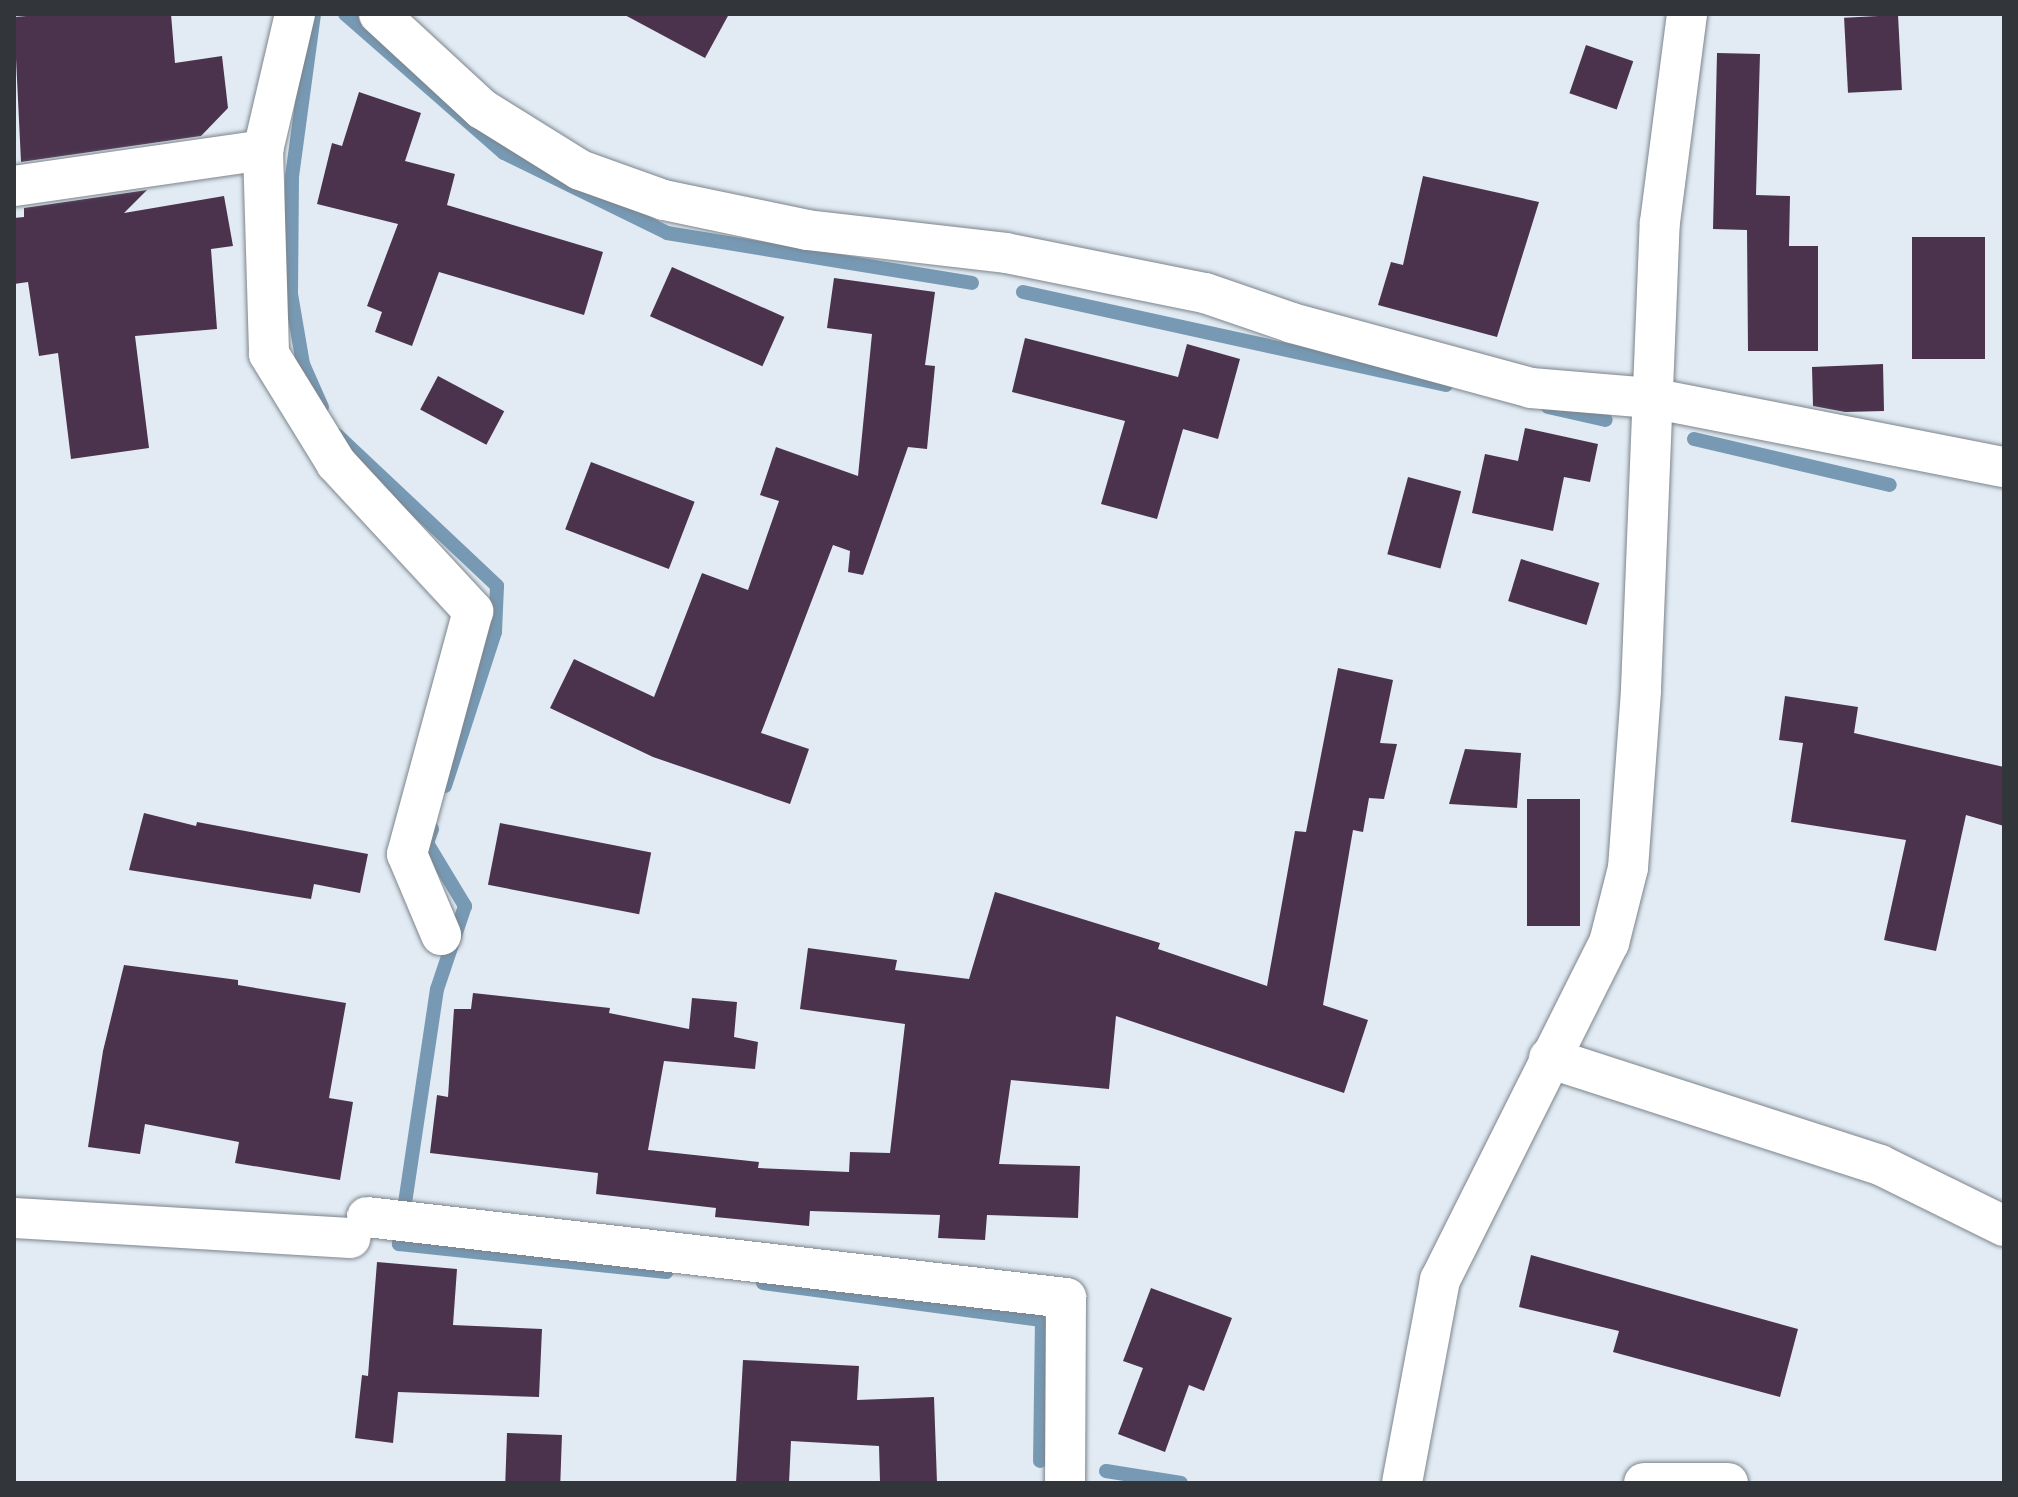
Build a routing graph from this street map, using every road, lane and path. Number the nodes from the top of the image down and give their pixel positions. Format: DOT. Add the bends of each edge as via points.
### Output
graph roads {
  1 [pos="295,14"];
  2 [pos="379,14"];
  3 [pos="1687,14"];
  4 [pos="263,150"];
  5 [pos="14,186"];
  6 [pos="1651,398"];
  7 [pos="2004,467"];
  8 [pos="441,935"];
  9 [pos="1549,1058"];
  10 [pos="14,1218"];
  11 [pos="2004,1226"];
  12 [pos="1065,1483"];
  13 [pos="1402,1483"];
  14 [pos="1644,1483"];
  15 [pos="1728,1483"];
  1 -- 4 [label="street"];
  2 -- 6 [label="street" via="482,109 580,170 664,200 807,230 1052,262 1205,293 1292,323 1531,388"];
  3 -- 6 [label="street" via="1660,222"];
  4 -- 5 [label="street"];
  4 -- 8 [label="street" via="269,354 336,463 473,611 407,854"];
  6 -- 7 [label="street"];
  6 -- 9 [label="street" via="1641,689 1628,868 1609,943"];
  9 -- 11 [label="street" via="1880,1165"];
  9 -- 13 [label="street" via="1440,1280"];
  10 -- 12 [label="street" via="382,1226 1066,1298"];
  14 -- 15 [label="street"];
}
